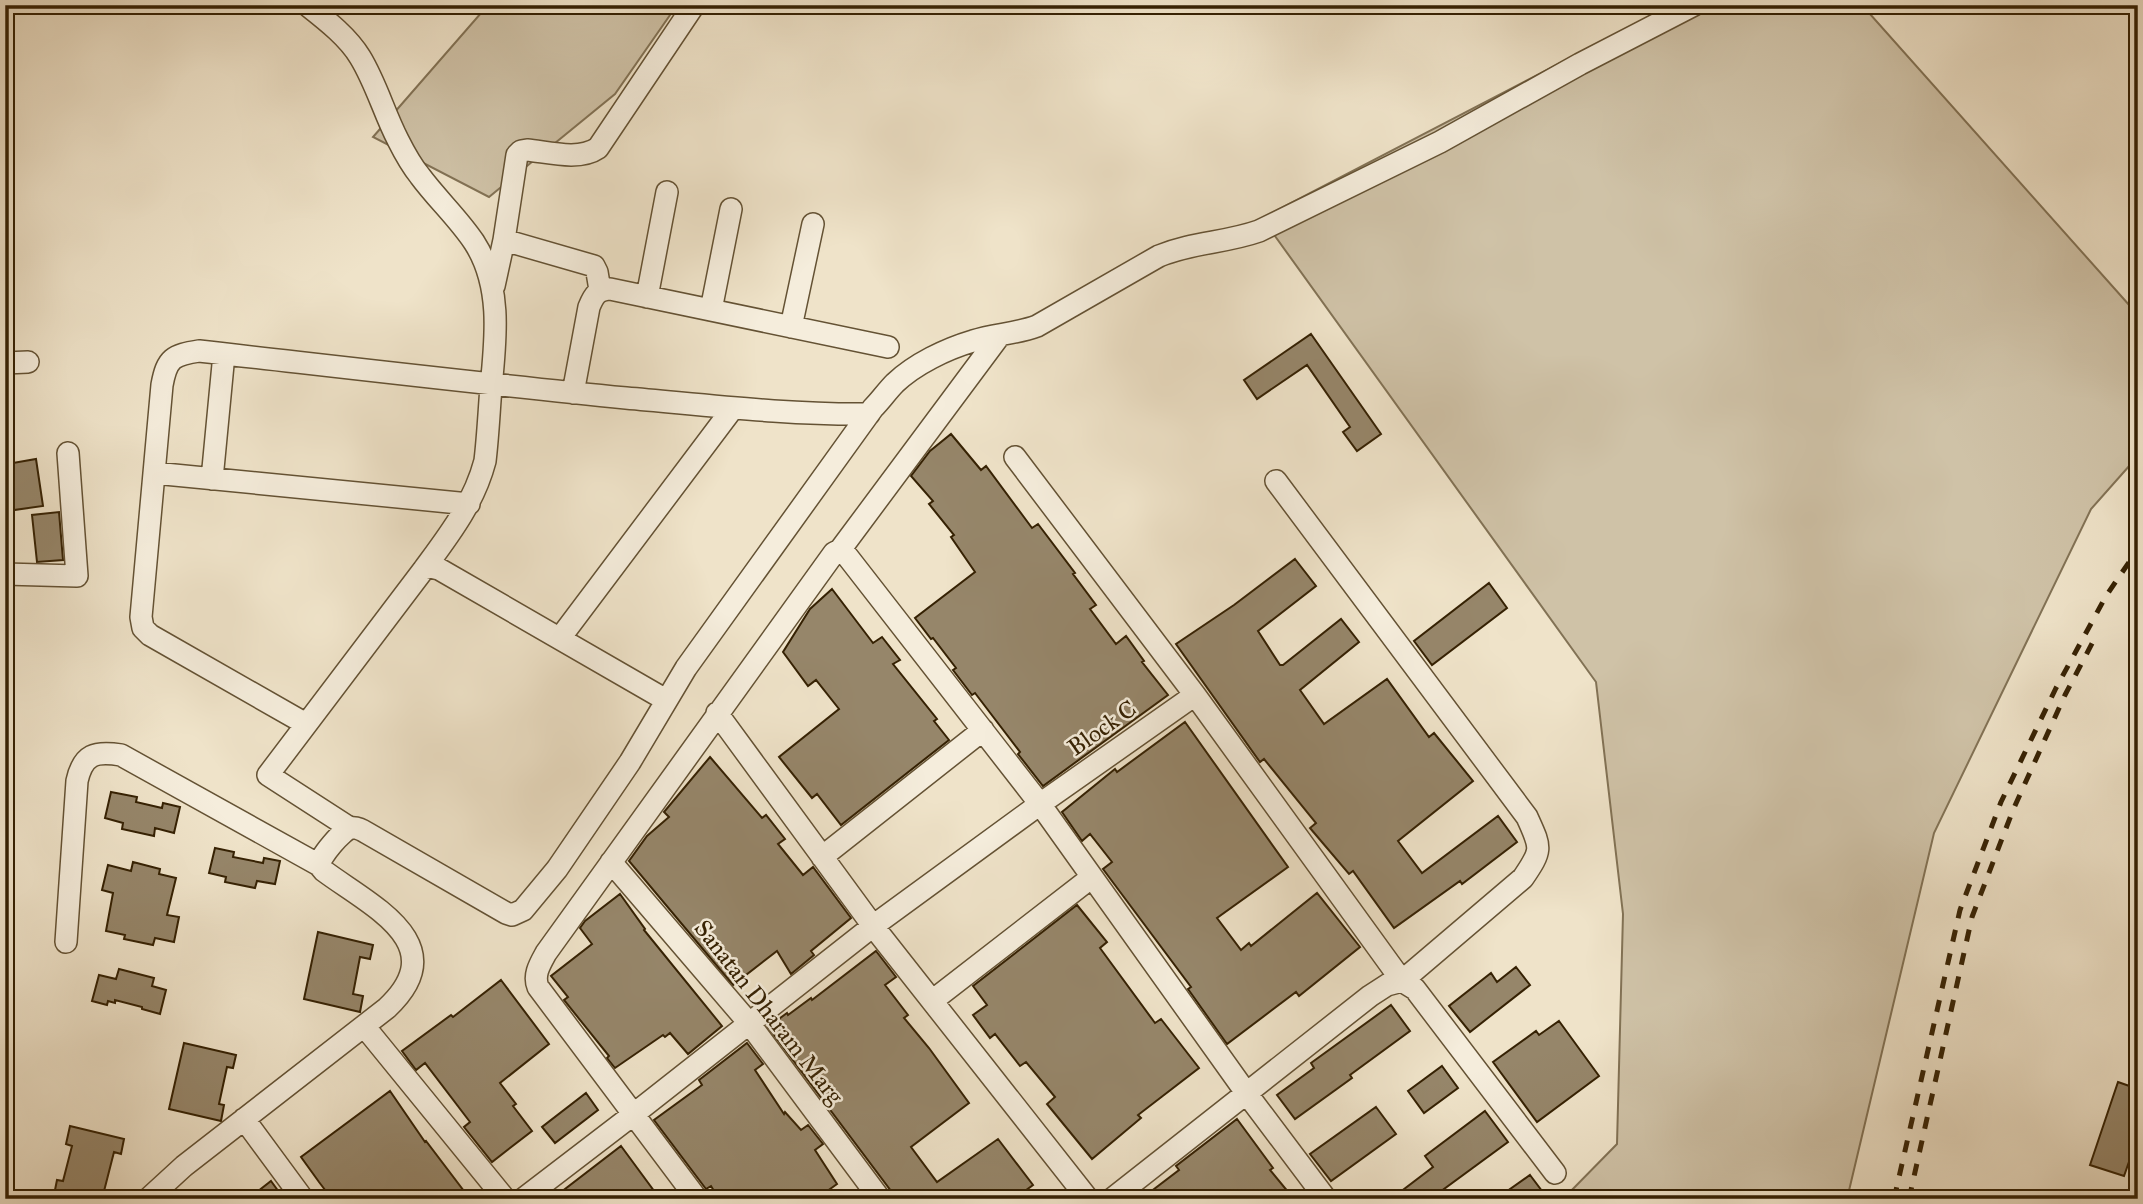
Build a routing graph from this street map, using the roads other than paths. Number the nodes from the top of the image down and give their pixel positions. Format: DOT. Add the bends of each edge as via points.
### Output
graph roads {
  1 [pos="307,5"];
  2 [pos="694,5"];
  3 [pos="1694,5"];
  4 [pos="667,192"];
  5 [pos="731,209"];
  6 [pos="813,223"];
  7 [pos="504,240"];
  8 [pos="600,290"];
  9 [pos="493,291"];
  10 [pos="647,297"];
  11 [pos="711,310"];
  12 [pos="791,327"];
  13 [pos="1000,335"];
  14 [pos="888,347"];
  15 [pos="224,354"];
  16 [pos="28,362"];
  17 [pos="5,363"];
  18 [pos="492,384"];
  19 [pos="573,393"];
  20 [pos="733,408"];
  21 [pos="869,414"];
  22 [pos="68,453"];
  23 [pos="1015,457"];
  24 [pos="154,473"];
  25 [pos="212,479"];
  26 [pos="1276,481"];
  27 [pos="469,504"];
  28 [pos="839,550"];
  29 [pos="424,569"];
  30 [pos="5,574"];
  31 [pos="560,638"];
  32 [pos="1195,695"];
  33 [pos="666,700"];
  34 [pos="717,713"];
  35 [pos="306,724"];
  36 [pos="982,730"];
  37 [pos="1040,804"];
  38 [pos="350,828"];
  39 [pos="822,857"];
  40 [pos="611,862"];
  41 [pos="319,865"];
  42 [pos="1092,877"];
  43 [pos="873,926"];
  44 [pos="66,942"];
  45 [pos="1402,981"];
  46 [pos="932,1001"];
  47 [pos="749,1023"];
  48 [pos="365,1026"];
  49 [pos="1247,1094"];
  50 [pos="634,1114"];
  51 [pos="244,1119"];
  52 [pos="1555,1173"];
  53 [pos="148,1199"];
  54 [pos="303,1199"];
  55 [pos="505,1199"];
  56 [pos="523,1199"];
  57 [pos="697,1199"];
  58 [pos="880,1199"];
  59 [pos="1088,1199"];
  60 [pos="1112,1199"];
  61 [pos="1326,1199"];
  1 -- 9 [label="street" via="359,55 410,161 476,245"];
  2 -- 7 [label="street" via="598,148 581,155 527,150 517,155"];
  3 -- 13 [label="street" via="1440,142 1259,231 1159,256 1037,326"];
  4 -- 10 [label="street"];
  5 -- 11 [label="street"];
  6 -- 12 [label="street"];
  7 -- 8 [label="street" via="594,266"];
  7 -- 9 [label="street"];
  8 -- 10 [label="street"];
  8 -- 19 [label="street" via="589,307"];
  9 -- 18 [label="street" via="496,347"];
  10 -- 11 [label="street"];
  11 -- 12 [label="street"];
  12 -- 14 [label="street"];
  13 -- 21 [label="street" via="972,341 927,361 896,383"];
  13 -- 28 [label="street"];
  15 -- 18 [label="street"];
  15 -- 24 [label="street" via="182,354 171,359 164,370"];
  15 -- 25 [label="street"];
  16 -- 17 [label="street"];
  18 -- 19 [label="street"];
  18 -- 27 [label="street" via="485,461"];
  19 -- 20 [label="street"];
  20 -- 21 [label="street"];
  20 -- 31 [label="street"];
  21 -- 33 [label="street"];
  22 -- 30 [label="street" via="77,576"];
  23 -- 32 [label="street"];
  24 -- 25 [label="street"];
  24 -- 35 [label="street" via="143,628"];
  25 -- 27 [label="street"];
  26 -- 45 [label="street" via="1527,817 1539,843 1537,858 1523,878"];
  27 -- 29 [label="street"];
  28 -- 34 [label="street"];
  28 -- 36 [label="street"];
  29 -- 31 [label="street" via="439,569"];
  29 -- 35 [label="street"];
  31 -- 33 [label="street"];
  32 -- 37 [label="street, Block C"];
  32 -- 45 [label="street"];
  33 -- 38 [label="street" via="557,870 518,914 506,913 368,832"];
  34 -- 39 [label="street"];
  34 -- 40 [label="street"];
  35 -- 38 [label="street" via="269,776"];
  36 -- 37 [label="street"];
  36 -- 39 [label="street"];
  37 -- 42 [label="street"];
  37 -- 43 [label="street, Block C"];
  38 -- 41 [label="street"];
  39 -- 43 [label="street"];
  40 -- 47 [label="street, Sanatan Dharam Marg"];
  40 -- 50 [label="street" via="546,953 535,980"];
  41 -- 44 [label="street" via="121,755 91,756 80,767 77,781"];
  41 -- 48 [label="street" via="395,924 410,948 413,970 407,986"];
  42 -- 46 [label="street"];
  42 -- 49 [label="street"];
  43 -- 46 [label="street"];
  43 -- 47 [label="street, Block C"];
  45 -- 49 [label="street" via="1370,996"];
  45 -- 52 [label="street" via="1415,989"];
  46 -- 59 [label="street"];
  47 -- 50 [label="street, Block C"];
  47 -- 58 [label="street, Sanatan Dharam Marg"];
  48 -- 51 [label="street"];
  48 -- 55 [label="street"];
  49 -- 60 [label="street"];
  49 -- 61 [label="street"];
  50 -- 56 [label="street, Block C"];
  50 -- 57 [label="street"];
  51 -- 53 [label="street"];
  51 -- 54 [label="street"];
}
